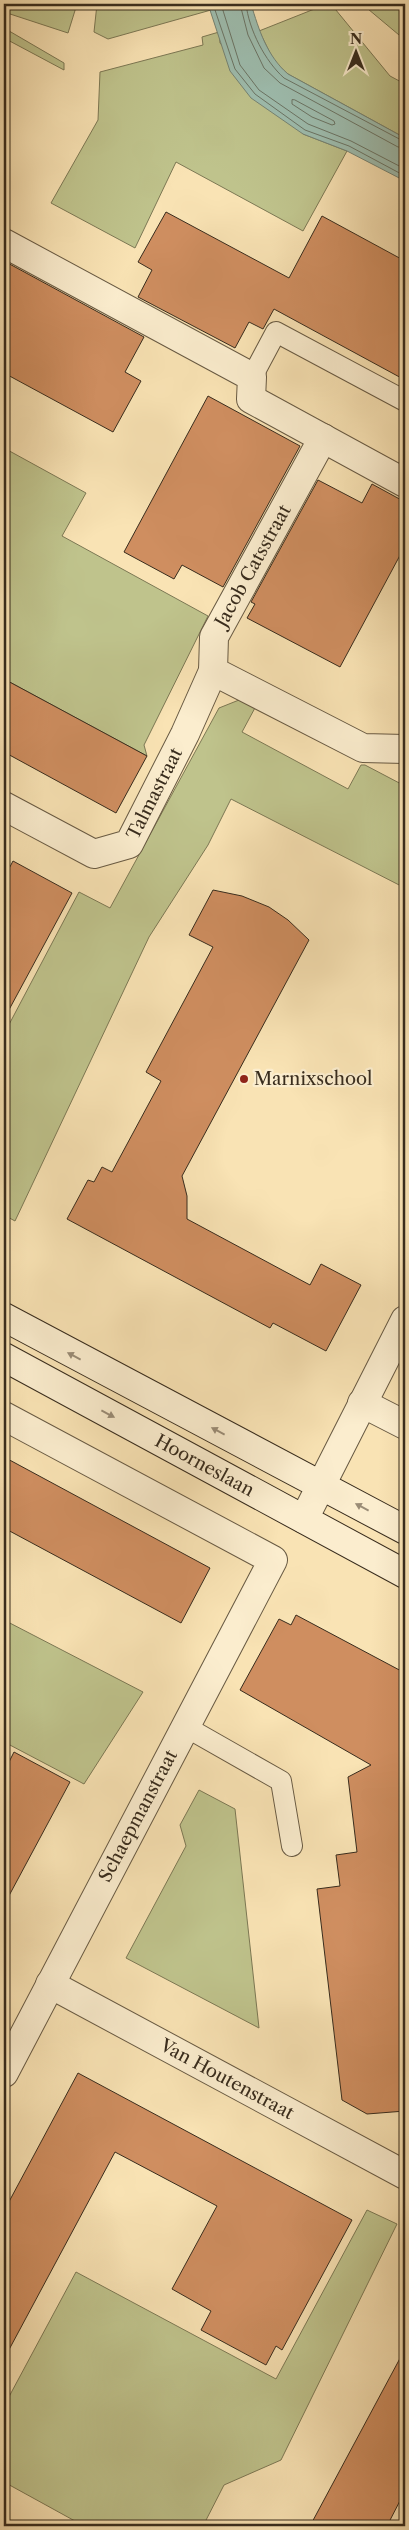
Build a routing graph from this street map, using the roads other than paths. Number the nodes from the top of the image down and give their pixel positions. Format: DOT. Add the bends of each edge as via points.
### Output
graph roads {
  1 [pos="4,243"];
  2 [pos="252,377"];
  3 [pos="405,402"];
  4 [pos="323,438"];
  5 [pos="405,483"];
  6 [pos="213,671"];
  7 [pos="405,749"];
  8 [pos="4,806"];
  9 [pos="4,1318"];
  10 [pos="405,1320"];
  11 [pos="4,1357"];
  12 [pos="362,1403"];
  13 [pos="4,1416"];
  14 [pos="405,1425"];
  15 [pos="320,1485"];
  16 [pos="304,1518"];
  17 [pos="405,1530"];
  18 [pos="405,1574"];
  19 [pos="186,1727"];
  20 [pos="292,1846"];
  21 [pos="50,1984"];
  22 [pos="4,2073"];
  23 [pos="405,2175"];
  1 -- 2 [label="street"];
  2 -- 3 [label="lane" via="276,332"];
  2 -- 4 [label="street" via="251,399"];
  4 -- 5 [label="street"];
  4 -- 6 [label="street, Jacob Catsstraat" via="214,637"];
  6 -- 7 [label="street" via="363,748"];
  6 -- 8 [label="street, Talmastraat" via="129,844 94,854"];
  15 -- 9 [label="street, Hoorneslaan, one-way"];
  10 -- 12 [label="street"];
  11 -- 16 [label="street, Hoorneslaan, one-way"];
  12 -- 14 [label="street"];
  12 -- 15 [label="street"];
  13 -- 19 [label="street, Schaepmanstraat" via="272,1560"];
  15 -- 16 [label="street"];
  17 -- 15 [label="street, Hoorneslaan, one-way"];
  16 -- 18 [label="street, Hoorneslaan"];
  19 -- 20 [label="lane" via="280,1781"];
  19 -- 21 [label="street, Schaepmanstraat"];
  21 -- 22 [label="street, Schaepmanstraat"];
  21 -- 23 [label="street, Van Houtenstraat"];
}
